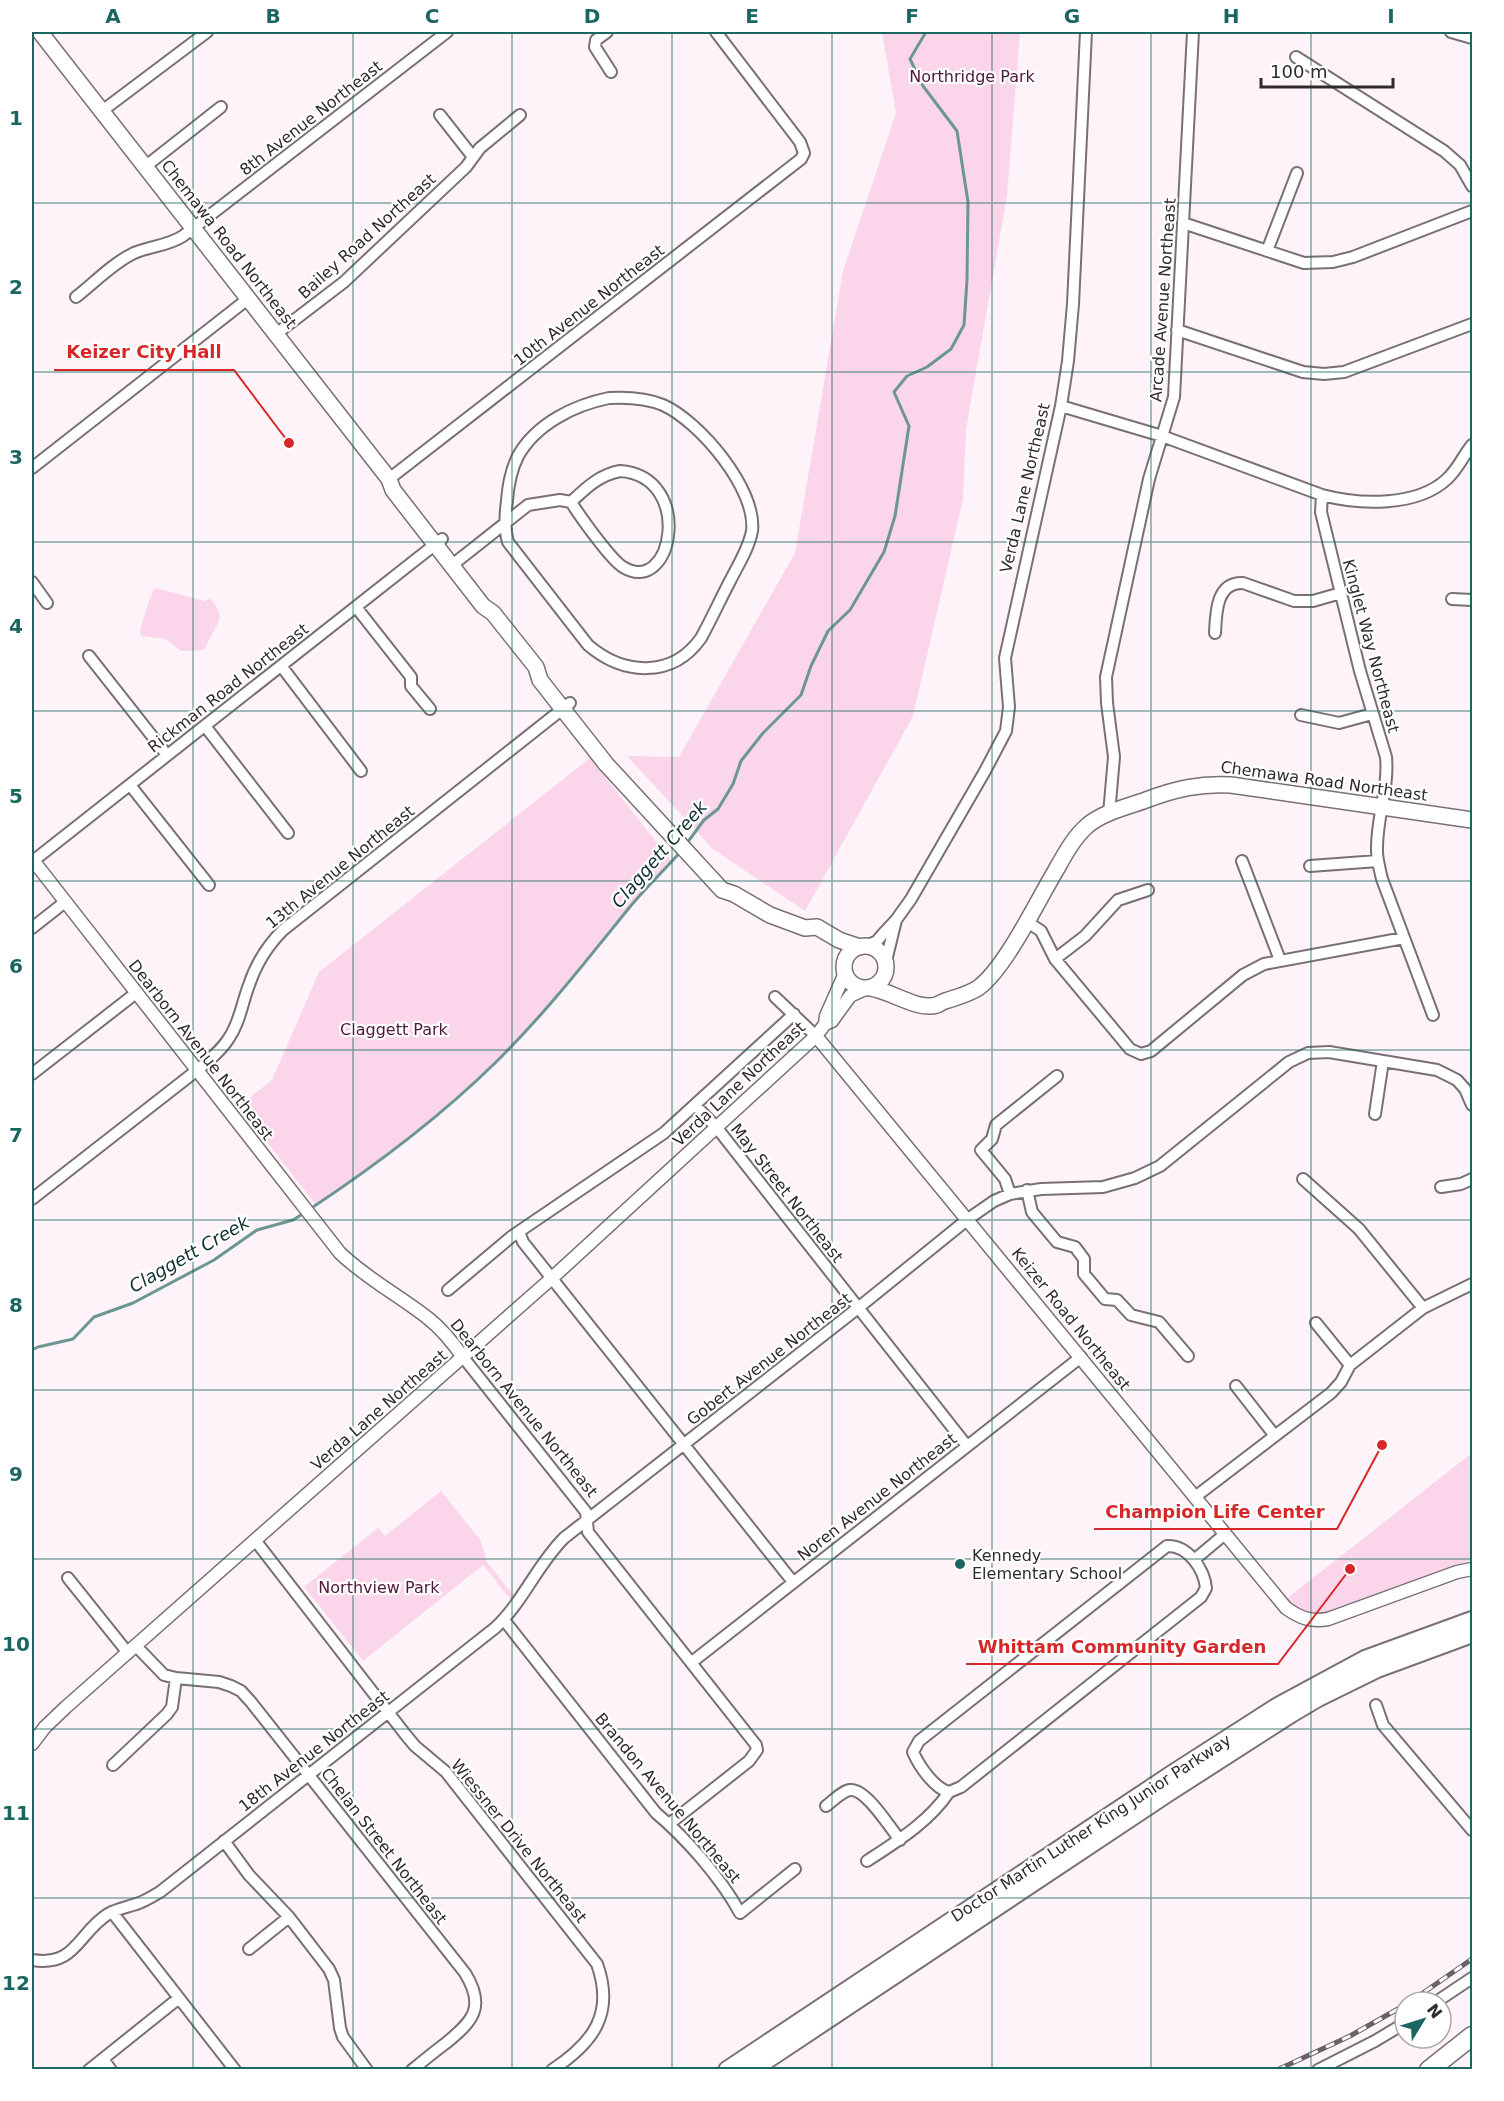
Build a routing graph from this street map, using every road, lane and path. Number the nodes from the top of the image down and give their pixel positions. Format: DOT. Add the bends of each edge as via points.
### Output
graph roads {
  1 [pos="40,32"];
  2 [pos="207,32"];
  3 [pos="447,32"];
  4 [pos="607,32"];
  5 [pos="716,32"];
  6 [pos="1086,32"];
  7 [pos="1193,32"];
  8 [pos="1451,32"];
  9 [pos="1473,39"];
  10 [pos="1296,57"];
  11 [pos="611,72"];
  12 [pos="221,107"];
  13 [pos="102,111"];
  14 [pos="440,115"];
  15 [pos="520,115"];
  16 [pos="473,157"];
  17 [pos="146,166"];
  18 [pos="1297,173"];
  19 [pos="1473,186"];
  20 [pos="1473,212"];
  21 [pos="1184,223"];
  22 [pos="194,228"];
  23 [pos="1267,251"];
  24 [pos="76,297"];
  25 [pos="249,298"];
  26 [pos="1473,324"];
  27 [pos="1177,330"];
  28 [pos="276,334"];
  29 [pos="1060,406"];
  30 [pos="1162,436"];
  31 [pos="1473,445"];
  32 [pos="32,468"];
  33 [pos="389,479"];
  34 [pos="1323,495"];
  35 [pos="571,502"];
  36 [pos="505,522"];
  37 [pos="438,542"];
  38 [pos="455,563"];
  39 [pos="32,582"];
  40 [pos="1341,593"];
  41 [pos="1452,599"];
  42 [pos="1473,600"];
  43 [pos="47,603"];
  44 [pos="356,607"];
  45 [pos="1215,633"];
  46 [pos="89,656"];
  47 [pos="282,667"];
  48 [pos="566,706"];
  49 [pos="430,709"];
  50 [pos="1372,714"];
  51 [pos="1301,715"];
  52 [pos="205,726"];
  53 [pos="167,755"];
  54 [pos="361,771"];
  55 [pos="130,784"];
  56 [pos="1382,807"];
  57 [pos="1108,814"];
  58 [pos="1473,820"];
  59 [pos="288,833"];
  60 [pos="32,860"];
  61 [pos="1242,861"];
  62 [pos="1378,861"];
  63 [pos="1310,866"];
  64 [pos="209,885"];
  65 [pos="1148,890"];
  66 [pos="65,902"];
  67 [pos="896,920"];
  68 [pos="1026,921"];
  69 [pos="32,928"];
  70 [pos="805,928"];
  71 [pos="1404,938"];
  72 [pos="863,946"];
  73 [pos="1055,958"];
  74 [pos="1280,960"];
  75 [pos="886,965"];
  76 [pos="844,970"];
  77 [pos="868,988"];
  78 [pos="136,993"];
  79 [pos="775,998"];
  80 [pos="944,1001"];
  81 [pos="794,1014"];
  82 [pos="1433,1015"];
  83 [pos="825,1024"];
  84 [pos="816,1036"];
  85 [pos="1383,1061"];
  86 [pos="196,1071"];
  87 [pos="32,1074"];
  88 [pos="1057,1076"];
  89 [pos="695,1105"];
  90 [pos="1473,1105"];
  91 [pos="1375,1114"];
  92 [pos="717,1128"];
  93 [pos="1303,1179"];
  94 [pos="1473,1179"];
  95 [pos="1441,1187"];
  96 [pos="1027,1190"];
  97 [pos="1010,1194"];
  98 [pos="32,1199"];
  99 [pos="968,1219"];
  100 [pos="519,1232"];
  101 [pos="552,1278"];
  102 [pos="1473,1284"];
  103 [pos="448,1290"];
  104 [pos="858,1308"];
  105 [pos="1423,1308"];
  106 [pos="1316,1323"];
  107 [pos="1188,1356"];
  108 [pos="464,1357"];
  109 [pos="1081,1357"];
  110 [pos="1350,1365"];
  111 [pos="1236,1386"];
  112 [pos="1275,1436"];
  113 [pos="684,1445"];
  114 [pos="967,1446"];
  115 [pos="1195,1497"];
  116 [pos="587,1520"];
  117 [pos="1225,1534"];
  118 [pos="255,1540"];
  119 [pos="1194,1560"];
  120 [pos="1473,1569"];
  121 [pos="68,1578"];
  122 [pos="793,1582"];
  123 [pos="504,1620"];
  124 [pos="1473,1620"];
  125 [pos="1473,1634"];
  126 [pos="132,1649"];
  127 [pos="692,1662"];
  128 [pos="176,1678"];
  129 [pos="1376,1705"];
  130 [pos="387,1712"];
  131 [pos="32,1744"];
  132 [pos="113,1765"];
  133 [pos="308,1775"];
  134 [pos="949,1792"];
  135 [pos="826,1806"];
  136 [pos="669,1824"];
  137 [pos="1473,1830"];
  138 [pos="900,1840"];
  139 [pos="224,1841"];
  140 [pos="867,1861"];
  141 [pos="795,1869"];
  142 [pos="111,1912"];
  143 [pos="289,1917"];
  144 [pos="249,1948"];
  145 [pos="32,1960"];
  146 [pos="1473,1978"];
  147 [pos="1453,1991"];
  148 [pos="179,1998"];
  149 [pos="1393,2030"];
  150 [pos="1473,2036"];
  151 [pos="103,2059"];
  152 [pos="89,2070"];
  153 [pos="111,2070"];
  154 [pos="235,2070"];
  155 [pos="367,2070"];
  156 [pos="412,2070"];
  157 [pos="552,2070"];
  158 [pos="727,2070"];
  159 [pos="752,2070"];
  160 [pos="1318,2070"];
  161 [pos="1429,2070"];
  1 -- 13 [label="main road, Chemawa Road Northeast"];
  2 -- 13 [label="street"];
  3 -- 22 [label="street, 8th Avenue Northeast"];
  4 -- 11 [label="street" via="596,40 595,47"];
  5 -- 33 [label="street, 10th Avenue Northeast" via="801,142 804,153"];
  6 -- 29 [label="street, Verda Lane Northeast" via="1071,333"];
  7 -- 21 [label="street, Arcade Avenue Northeast"];
  8 -- 9 [label="street"];
  10 -- 19 [label="street" via="1444,151 1460,165"];
  12 -- 17 [label="street"];
  13 -- 17 [label="main road, Chemawa Road Northeast"];
  14 -- 16 [label="street"];
  15 -- 16 [label="street, Bailey Road Northeast"];
  16 -- 28 [label="street, Bailey Road Northeast" via="360,267"];
  17 -- 22 [label="main road, Chemawa Road Northeast"];
  18 -- 23 [label="street"];
  20 -- 23 [label="street" via="1333,262 1304,263"];
  21 -- 23 [label="street"];
  21 -- 27 [label="street, Arcade Avenue Northeast"];
  22 -- 24 [label="street, 8th Avenue Northeast" via="175,242 127,257"];
  22 -- 25 [label="main road, Chemawa Road Northeast"];
  25 -- 28 [label="main road, Chemawa Road Northeast"];
  25 -- 32 [label="street"];
  26 -- 27 [label="street" via="1344,372 1324,374 1303,372"];
  27 -- 30 [label="street, Arcade Avenue Northeast" via="1174,397"];
  28 -- 33 [label="main road, Chemawa Road Northeast"];
  29 -- 30 [label="street"];
  29 -- 67 [label="street, Verda Lane Northeast" via="1005,658 1009,707 1006,731"];
  30 -- 34 [label="street"];
  30 -- 57 [label="street, Arcade Avenue Northeast" via="1106,677 1114,757"];
  31 -- 34 [label="street" via="1446,480 1417,497 1393,501"];
  33 -- 37 [label="main road, Chemawa Road Northeast" via="393,490"];
  34 -- 40 [label="street, Kinglet Way Northeast" via="1320,512"];
  35 -- 35 [label="street" via="618,564 637,572 657,562 669,530 668,513 658,493 639,475 620,471 605,475"];
  35 -- 36 [label="street" via="533,503"];
  36 -- 36 [label="street" via="508,542 588,645 612,661 639,669 666,665 696,645 746,550 752,529 742,487 693,424 661,405 620,398 578,407 558,417 530,440 512,472"];
  36 -- 38 [label="street"];
  37 -- 38 [label="main road, Chemawa Road Northeast"];
  37 -- 44 [label="street, Rickman Road Northeast"];
  38 -- 48 [label="main road, Chemawa Road Northeast" via="483,606 536,667 546,672"];
  39 -- 43 [label="street"];
  40 -- 45 [label="street" via="1313,601 1294,601 1235,583 1222,592"];
  40 -- 50 [label="street, Kinglet Way Northeast"];
  41 -- 42 [label="street"];
  44 -- 47 [label="street, Rickman Road Northeast"];
  44 -- 49 [label="street" via="411,677 411,686"];
  46 -- 53 [label="street"];
  47 -- 52 [label="street, Rickman Road Northeast"];
  47 -- 54 [label="street"];
  48 -- 70 [label="main road, Chemawa Road Northeast" via="606,764 675,833 722,890"];
  48 -- 86 [label="street, 13th Avenue Northeast" via="271,942 249,984 230,1037"];
  50 -- 51 [label="street" via="1339,723"];
  50 -- 56 [label="street, Kinglet Way Northeast" via="1386,757"];
  52 -- 53 [label="street, Rickman Road Northeast"];
  52 -- 59 [label="street"];
  53 -- 55 [label="street, Rickman Road Northeast"];
  55 -- 60 [label="street, Rickman Road Northeast"];
  55 -- 64 [label="street"];
  56 -- 57 [label="main road, Chemawa Road Northeast" via="1209,784 1163,794"];
  56 -- 58 [label="main road, Chemawa Road Northeast"];
  56 -- 62 [label="street, Kinglet Way Northeast"];
  57 -- 68 [label="main road, Chemawa Road Northeast" via="1074,840"];
  60 -- 66 [label="street, Dearborn Avenue Northeast"];
  61 -- 74 [label="street"];
  62 -- 63 [label="street"];
  62 -- 71 [label="street, Kinglet Way Northeast"];
  65 -- 73 [label="street" via="1118,900 1085,936"];
  66 -- 69 [label="street"];
  66 -- 78 [label="street, Dearborn Avenue Northeast"];
  67 -- 72 [label="street, Verda Lane Northeast" via="877,941"];
  67 -- 75 [label="street, Verda Lane Northeast"];
  68 -- 73 [label="street" via="1045,936"];
  68 -- 80 [label="main road, Chemawa Road Northeast" via="983,984 962,997"];
  70 -- 72 [label="main road, Chemawa Road Northeast" via="817,927 839,940"];
  70 -- 76 [label="main road, Chemawa Road Northeast" via="834,949"];
  71 -- 74 [label="street"];
  71 -- 82 [label="street, Kinglet Way Northeast"];
  72 -- 75 [label="main road" via="879,951"];
  72 -- 76 [label="main road" via="848,954"];
  73 -- 74 [label="street" via="1130,1049 1141,1054 1151,1051 1243,975"];
  75 -- 77 [label="main road" via="882,981"];
  75 -- 80 [label="main road" via="892,979 903,988"];
  76 -- 77 [label="main road" via="852,984"];
  76 -- 83 [label="street, Verda Lane Northeast"];
  77 -- 80 [label="main road, Chemawa Road Northeast" via="916,1004 936,1005"];
  77 -- 83 [label="street, Verda Lane Northeast" via="850,996"];
  78 -- 86 [label="street, Dearborn Avenue Northeast"];
  78 -- 87 [label="street"];
  79 -- 81 [label="street"];
  81 -- 84 [label="street"];
  81 -- 89 [label="street"];
  83 -- 84 [label="street, Verda Lane Northeast"];
  84 -- 92 [label="street, Verda Lane Northeast"];
  84 -- 99 [label="street, Keizer Road Northeast"];
  85 -- 90 [label="street, Gobert Avenue Northeast" via="1448,1074 1465,1089"];
  85 -- 91 [label="street"];
  85 -- 96 [label="street, Gobert Avenue Northeast" via="1315,1051 1300,1056 1149,1172 1103,1187"];
  86 -- 98 [label="street, 13th Avenue Northeast"];
  86 -- 108 [label="street, Dearborn Avenue Northeast" via="355,1268 438,1327"];
  88 -- 97 [label="street" via="996,1125 992,1139 981,1150 1001,1174"];
  89 -- 92 [label="street, May Street Northeast"];
  89 -- 100 [label="street" via="664,1132"];
  92 -- 101 [label="street, Verda Lane Northeast"];
  92 -- 104 [label="street, May Street Northeast"];
  93 -- 105 [label="street" via="1359,1229"];
  94 -- 95 [label="street"];
  96 -- 97 [label="street, Gobert Avenue Northeast"];
  96 -- 107 [label="street" via="1032,1212 1058,1242 1075,1247 1084,1259 1084,1274 1104,1299 1117,1300 1135,1317 1159,1322"];
  97 -- 99 [label="street, Gobert Avenue Northeast"];
  99 -- 104 [label="street, Gobert Avenue Northeast"];
  99 -- 109 [label="street, Keizer Road Northeast"];
  100 -- 101 [label="street"];
  100 -- 103 [label="street"];
  101 -- 108 [label="street, Verda Lane Northeast"];
  101 -- 113 [label="street"];
  102 -- 105 [label="street"];
  104 -- 113 [label="street, Gobert Avenue Northeast"];
  104 -- 114 [label="street, May Street Northeast"];
  105 -- 110 [label="street"];
  106 -- 110 [label="street"];
  108 -- 116 [label="street, Dearborn Avenue Northeast" via="586,1512"];
  108 -- 118 [label="street, Verda Lane Northeast"];
  109 -- 114 [label="street, Noren Avenue Northeast"];
  109 -- 115 [label="street, Keizer Road Northeast"];
  110 -- 112 [label="street" via="1331,1393"];
  111 -- 112 [label="street"];
  112 -- 115 [label="street"];
  113 -- 116 [label="street, Gobert Avenue Northeast"];
  113 -- 122 [label="street"];
  114 -- 122 [label="street, Noren Avenue Northeast"];
  115 -- 117 [label="street, Keizer Road Northeast"];
  116 -- 123 [label="street, 18th Avenue Northeast" via="554,1548"];
  116 -- 127 [label="street, Dearborn Avenue Northeast" via="588,1532"];
  117 -- 119 [label="street"];
  117 -- 120 [label="street, Keizer Road Northeast" via="1292,1612 1314,1620 1334,1617"];
  118 -- 126 [label="street, Verda Lane Northeast"];
  118 -- 130 [label="street, Wiessner Drive Northeast"];
  119 -- 134 [label="street" via="1206,1583 1202,1597 961,1787"];
  119 -- 134 [label="street" via="1181,1548 1162,1548 919,1741 914,1752 916,1758 937,1786"];
  121 -- 126 [label="street, Chelan Street Northeast"];
  122 -- 127 [label="street, Noren Avenue Northeast"];
  123 -- 130 [label="street, 18th Avenue Northeast"];
  123 -- 136 [label="street, Brandon Avenue Northeast" via="656,1813"];
  124 -- 158 [label="highway, Doctor Martin Luther King Junior Parkway" via="1365,1659 1278,1706"];
  125 -- 159 [label="highway, Doctor Martin Luther King Junior Parkway" via="1377,1669 1273,1725"];
  126 -- 128 [label="street, Chelan Street Northeast" via="160,1672"];
  126 -- 131 [label="street, Verda Lane Northeast" via="60,1713"];
  127 -- 136 [label="street, Dearborn Avenue Northeast" via="752,1738 757,1750 749,1761"];
  128 -- 132 [label="street" via="172,1707 167,1714"];
  128 -- 133 [label="street, Chelan Street Northeast" via="219,1682 241,1691"];
  129 -- 137 [label="street" via="1383,1725"];
  130 -- 133 [label="street, 18th Avenue Northeast"];
  130 -- 157 [label="street, Wiessner Drive Northeast" via="415,1746 446,1772 592,1956 602,1976 604,2002 596,2026 584,2046"];
  133 -- 139 [label="street, 18th Avenue Northeast"];
  133 -- 156 [label="street, Chelan Street Northeast" via="473,1986 476,2006 472,2018"];
  134 -- 138 [label="street"];
  135 -- 138 [label="street" via="844,1792 856,1790"];
  136 -- 141 [label="street, Brandon Avenue Northeast" via="740,1913"];
  138 -- 140 [label="street"];
  139 -- 142 [label="street, 18th Avenue Northeast" via="160,1892"];
  139 -- 143 [label="street" via="249,1875"];
  142 -- 145 [label="street, 18th Avenue Northeast" via="66,1956"];
  142 -- 148 [label="street"];
  143 -- 144 [label="street"];
  143 -- 155 [label="street" via="329,1969 343,2037"];
  146 -- 147 [label="street"];
  148 -- 151 [label="street"];
  148 -- 154 [label="street"];
  149 -- 160 [label="street"];
  150 -- 161 [label="highway"];
  151 -- 152 [label="street"];
  151 -- 153 [label="street"];
}
